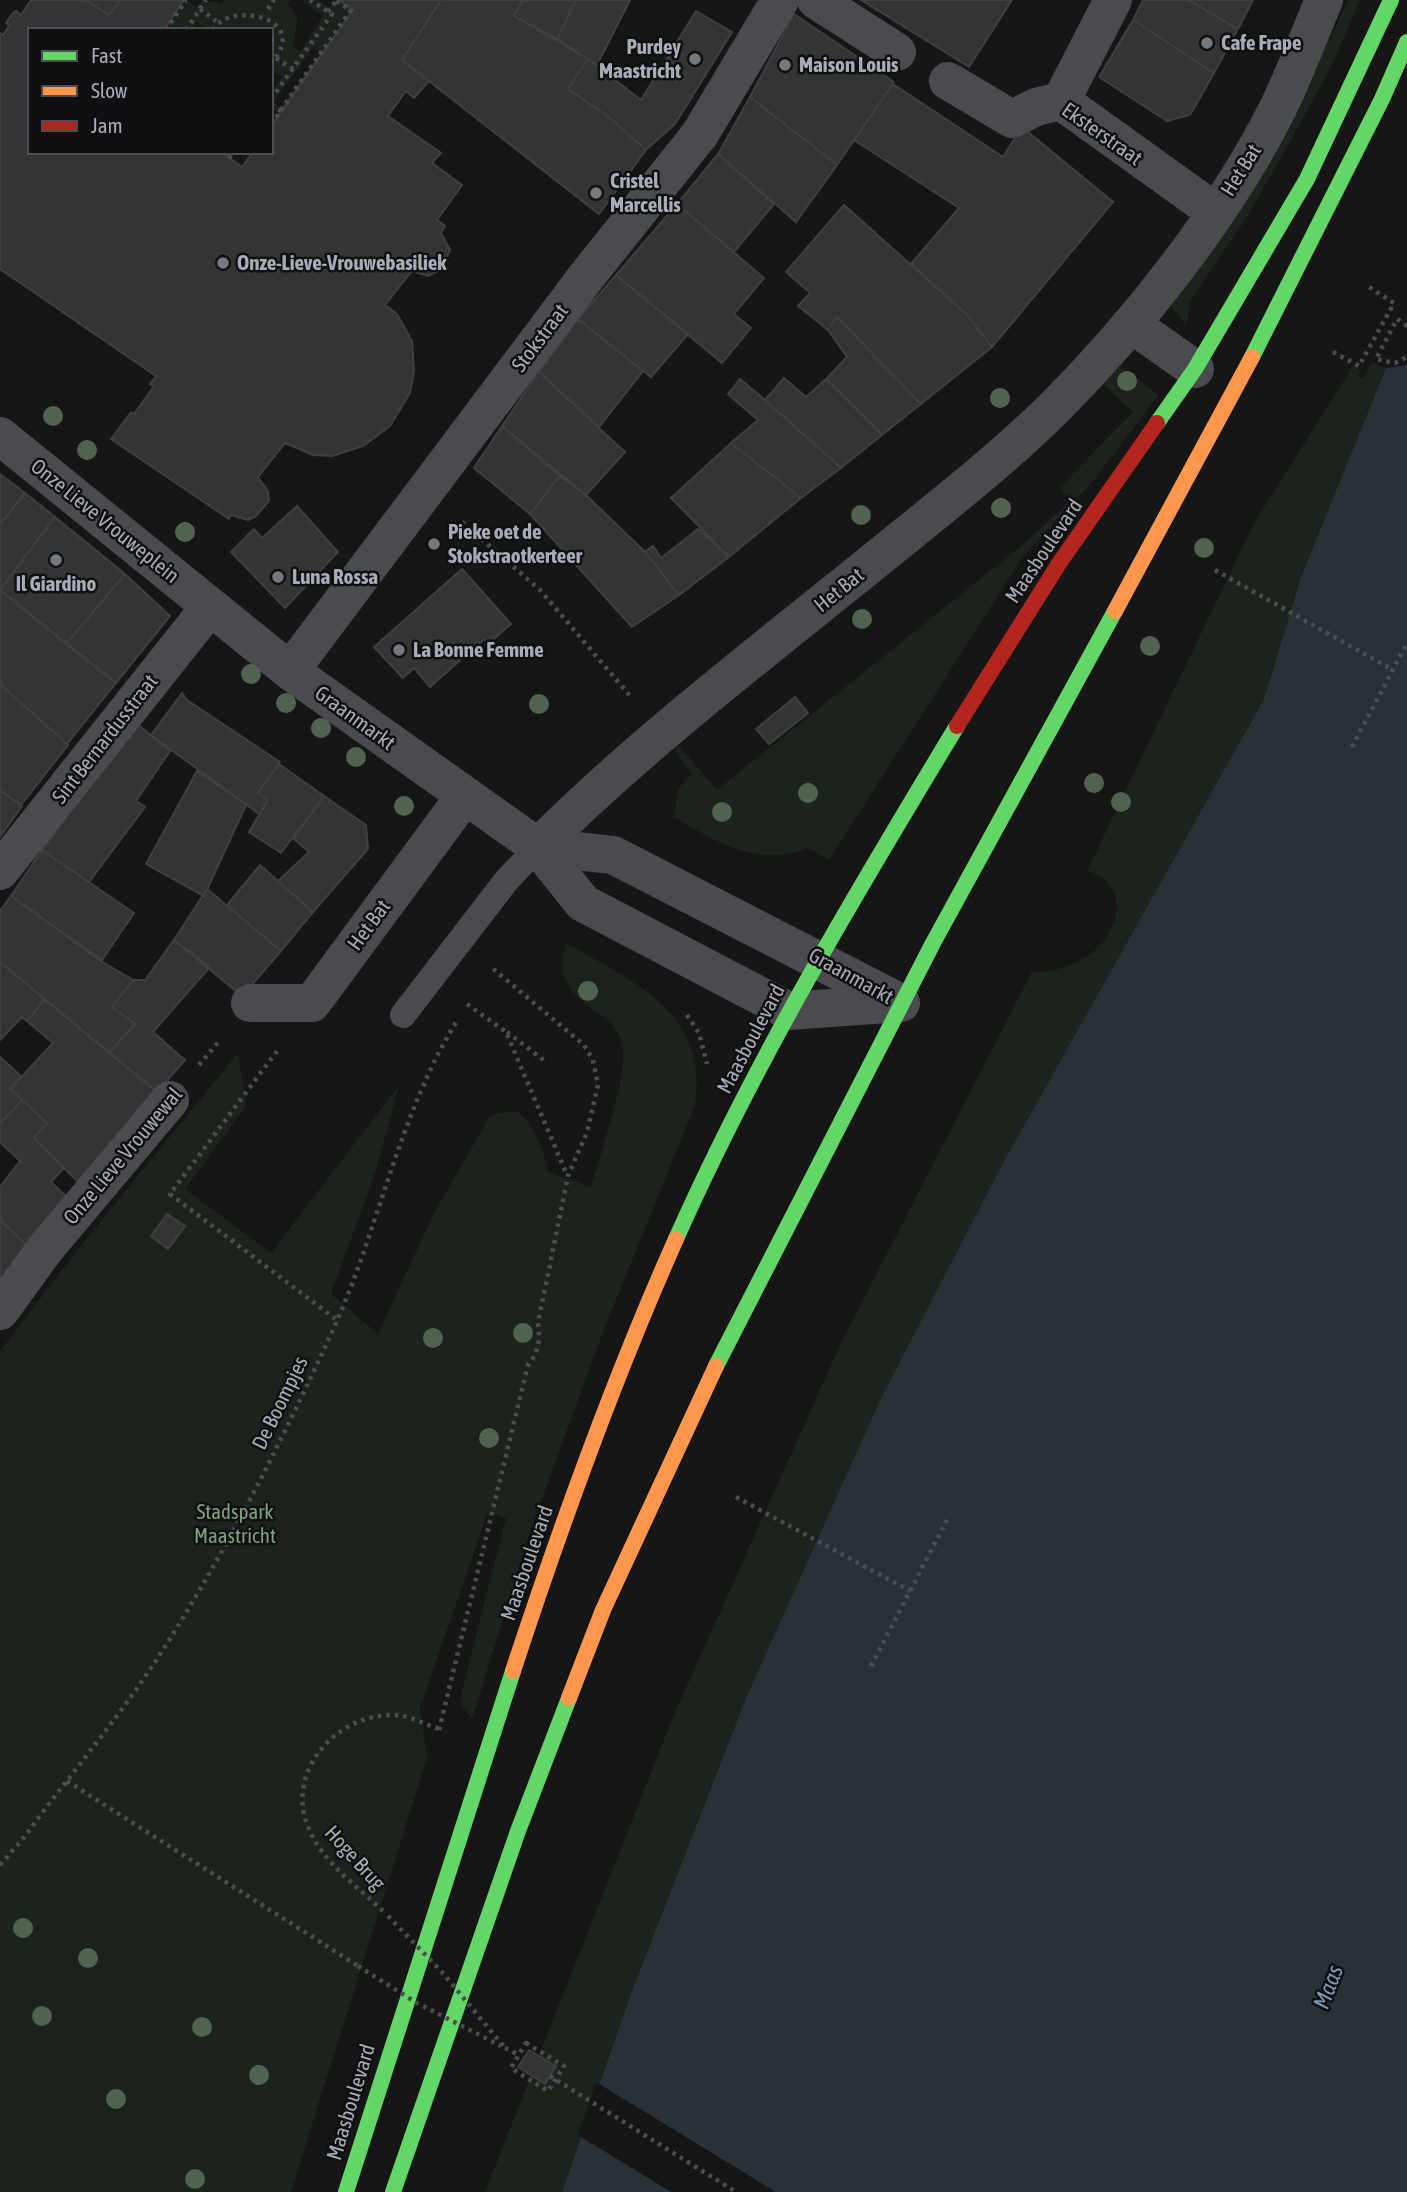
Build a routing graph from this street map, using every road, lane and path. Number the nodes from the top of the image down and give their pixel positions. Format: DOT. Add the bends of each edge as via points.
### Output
graph roads {
  1 [pos="186,0"];
  2 [pos="206,0"];
  3 [pos="274,0"];
  4 [pos="310,0"];
  5 [pos="336,0"];
  6 [pos="780,0"];
  7 [pos="816,0"];
  8 [pos="1113,0"];
  9 [pos="1324,0"];
  10 [pos="1391,0"];
  11 [pos="200,9"];
  12 [pos="222,13"];
  13 [pos="329,14"];
  14 [pos="216,21"];
  15 [pos="342,23"];
  16 [pos="167,28"];
  17 [pos="187,28"];
  18 [pos="214,28"];
  19 [pos="1407,42"];
  20 [pos="311,43"];
  21 [pos="322,51"];
  22 [pos="897,52"];
  23 [pos="276,58"];
  24 [pos="273,61"];
  25 [pos="293,69"];
  26 [pos="948,81"];
  27 [pos="273,96"];
  28 [pos="1061,101"];
  29 [pos="273,106"];
  30 [pos="281,111"];
  31 [pos="273,121"];
  32 [pos="232,154"];
  33 [pos="229,158"];
  34 [pos="1214,212"];
  35 [pos="1369,288"];
  36 [pos="1131,324"];
  37 [pos="1407,326"];
  38 [pos="1377,332"];
  39 [pos="1388,337"];
  40 [pos="1334,352"];
  41 [pos="1407,358"];
  42 [pos="1195,369"];
  43 [pos="0,436"];
  44 [pos="466,526"];
  45 [pos="1215,570"];
  46 [pos="209,608"];
  47 [pos="1407,643"];
  48 [pos="1393,670"];
  49 [pos="290,671"];
  50 [pos="664,734"];
  51 [pos="1352,747"];
  52 [pos="464,797"];
  53 [pos="538,848"];
  54 [pos="0,871"];
  55 [pos="497,958"];
  56 [pos="819,958"];
  57 [pos="491,967"];
  58 [pos="487,973"];
  59 [pos="472,996"];
  60 [pos="250,1003"];
  61 [pos="312,1003"];
  62 [pos="901,1003"];
  63 [pos="467,1004"];
  64 [pos="684,1010"];
  65 [pos="789,1011"];
  66 [pos="403,1015"];
  67 [pos="506,1032"];
  68 [pos="546,1062"];
  69 [pos="708,1069"];
  70 [pos="170,1100"];
  71 [pos="568,1176"];
  72 [pos="0,1311"];
  73 [pos="337,1320"];
  74 [pos="736,1497"];
  75 [pos="947,1520"];
  76 [pos="910,1591"];
  77 [pos="871,1666"];
  78 [pos="412,1719"];
  79 [pos="439,1730"];
  80 [pos="67,1781"];
  81 [pos="0,1865"];
  82 [pos="505,2048"];
  83 [pos="519,2054"];
  84 [pos="553,2078"];
  85 [pos="346,2192"];
  86 [pos="393,2192"];
  87 [pos="736,2192"];
  1 -- 16 [label="path"];
  2 -- 11 [label="path"];
  3 -- 23 [label="path" via="266,8 280,24"];
  4 -- 13 [label="path"];
  5 -- 13 [label="path"];
  5 -- 15 [label="path" via="351,10"];
  6 -- 49 [label="street, Stokstraat" via="701,134 586,277"];
  7 -- 22 [label="street"];
  8 -- 28 [label="street"];
  9 -- 34 [label="street, Het Bat" via="1277,109"];
  10 -- 42 [label="main road, Maasboulevard" via="1307,179"];
  11 -- 14 [label="path"];
  11 -- 17 [label="path"];
  12 -- 14 [label="path"];
  13 -- 15 [label="path"];
  13 -- 20 [label="path"];
  14 -- 18 [label="path"];
  15 -- 21 [label="path"];
  19 -- 62 [label="main road" via="1216,427"];
  20 -- 21 [label="path"];
  20 -- 25 [label="path"];
  21 -- 30 [label="path"];
  23 -- 24 [label="path"];
  23 -- 25 [label="path"];
  25 -- 27 [label="path"];
  26 -- 28 [label="street, Eksterstraat" via="1012,119"];
  28 -- 34 [label="street, Eksterstraat"];
  29 -- 30 [label="path"];
  30 -- 31 [label="path"];
  32 -- 33 [label="path"];
  34 -- 36 [label="street, Het Bat"];
  35 -- 38 [label="path" via="1394,303"];
  36 -- 42 [label="street"];
  36 -- 50 [label="street, Het Bat" via="1053,409 971,483"];
  37 -- 39 [label="path" via="1397,320"];
  38 -- 39 [label="path"];
  38 -- 40 [label="path" via="1359,366"];
  39 -- 41 [label="path" via="1376,359 1395,363"];
  42 -- 56 [label="main road, Maasboulevard" via="1044,587"];
  43 -- 46 [label="street, Onze Lieve Vrouweplein"];
  44 -- 50 [label="path" via="540,590"];
  45 -- 48 [label="path"];
  46 -- 49 [label="street, Graanmarkt"];
  46 -- 54 [label="street, Sint Bernardusstraat"];
  47 -- 48 [label="path"];
  48 -- 51 [label="path"];
  49 -- 52 [label="street, Graanmarkt"];
  50 -- 53 [label="street, Het Bat" via="588,797"];
  52 -- 53 [label="street, Graanmarkt"];
  52 -- 61 [label="street, Het Bat"];
  53 -- 56 [label="street, Graanmarkt" via="613,855"];
  53 -- 65 [label="street, Graanmarkt" via="583,903"];
  53 -- 66 [label="lane" via="506,881"];
  55 -- 57 [label="path"];
  56 -- 62 [label="street, Graanmarkt"];
  56 -- 65 [label="main road, Maasboulevard"];
  57 -- 58 [label="path"];
  57 -- 71 [label="path" via="573,1033 593,1060 598,1085 587,1132"];
  59 -- 63 [label="path, De Boompjes"];
  60 -- 61 [label="street"];
  60 -- 70 [label="path, Onze Lieve Vrouwewal"];
  61 -- 73 [label="path" via="170,1194"];
  62 -- 65 [label="street, Graanmarkt"];
  62 -- 86 [label="main road" via="730,1335 603,1610 518,1831"];
  63 -- 67 [label="path"];
  63 -- 73 [label="path, De Boompjes" via="419,1092"];
  64 -- 69 [label="path" via="699,1033"];
  65 -- 85 [label="main road, Maasboulevard" via="673,1242 595,1435 478,1773"];
  67 -- 68 [label="path"];
  67 -- 71 [label="path"];
  70 -- 72 [label="street, Onze Lieve Vrouwewal" via="45,1249"];
  71 -- 79 [label="path" via="537,1323 536,1356 528,1366"];
  73 -- 80 [label="path, De Boompjes" via="268,1465 195,1594 154,1663"];
  74 -- 76 [label="path"];
  75 -- 76 [label="path"];
  76 -- 77 [label="path"];
  78 -- 82 [label="path, Hoge Brug, bridge" via="371,1717 335,1735 314,1759 303,1789 302,1809 324,1854 442,1972"];
  80 -- 81 [label="path, De Boompjes"];
  80 -- 82 [label="path, Hoge Brug, bridge" via="417,2003"];
  82 -- 83 [label="path, Hoge Brug"];
  83 -- 84 [label="path, Hoge Brug" via="526,2043 564,2066"];
  83 -- 84 [label="path" via="510,2068 548,2091"];
  84 -- 87 [label="path"];
}
